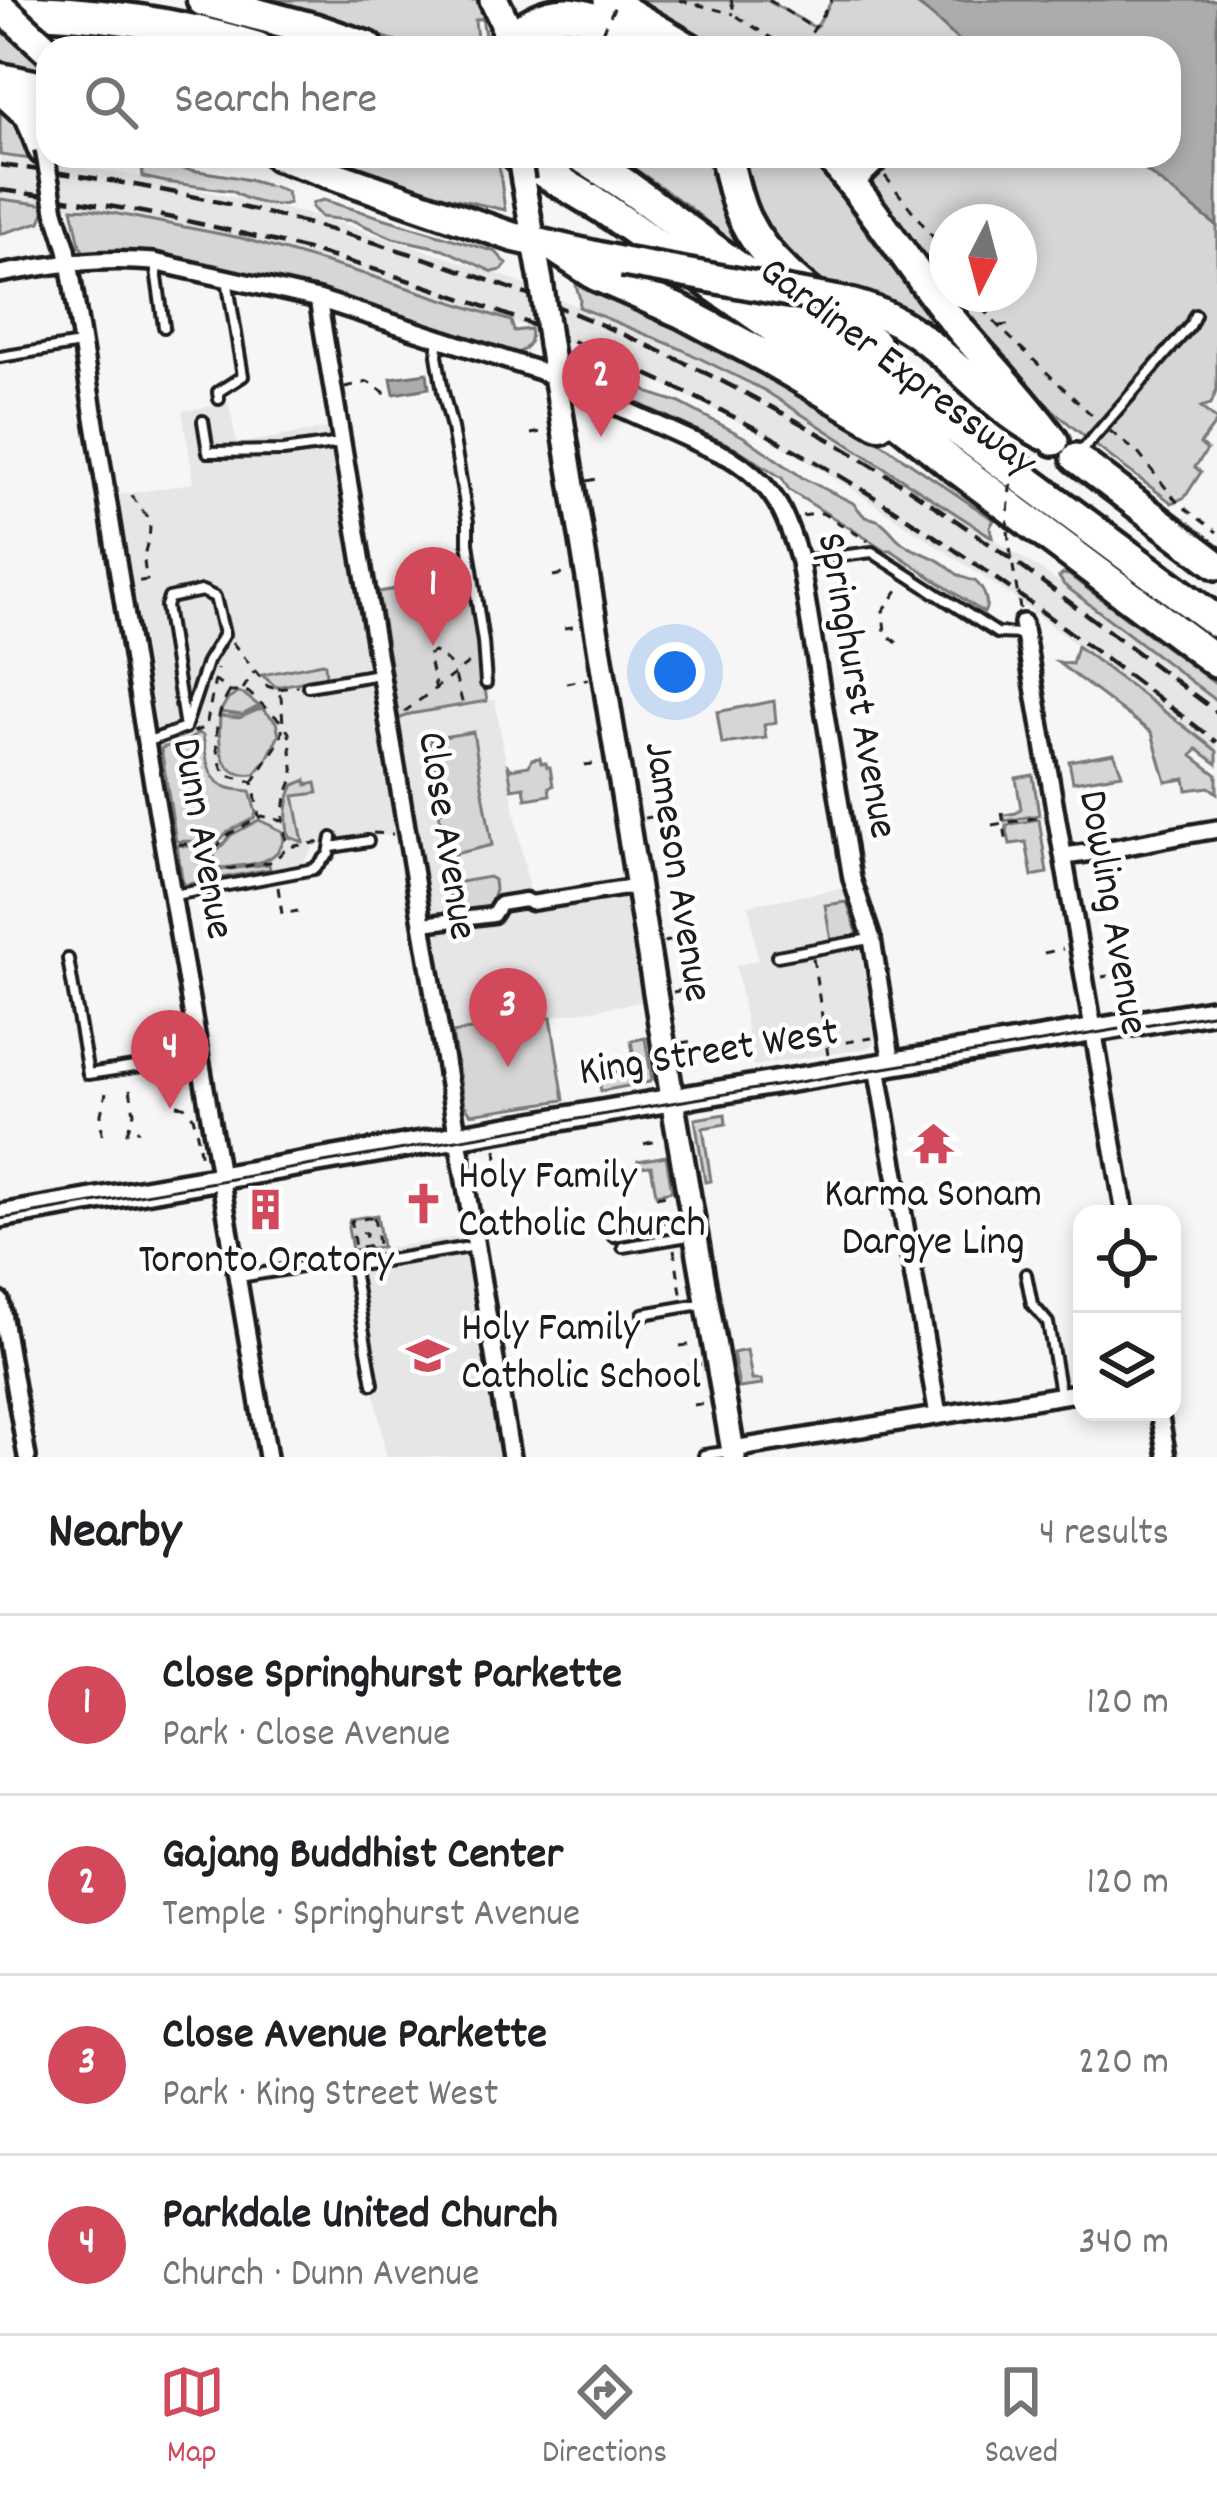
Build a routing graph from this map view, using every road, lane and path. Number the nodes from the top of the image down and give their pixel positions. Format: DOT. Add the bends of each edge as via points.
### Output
graph roads {
  1 [pos="202,0"];
  2 [pos="494,0"];
  3 [pos="570,0"];
  4 [pos="608,0"];
  5 [pos="618,0"];
  6 [pos="679,0"];
  7 [pos="769,0"];
  8 [pos="832,0"];
  9 [pos="732,1"];
  10 [pos="0,8"];
  11 [pos="735,15"];
  12 [pos="813,28"];
  13 [pos="210,36"];
  14 [pos="333,36"];
  15 [pos="506,36"];
  16 [pos="516,36"];
  17 [pos="600,36"];
  18 [pos="631,36"];
  19 [pos="632,36"];
  20 [pos="670,36"];
  21 [pos="768,36"];
  22 [pos="809,36"];
  23 [pos="36,40"];
  24 [pos="0,83"];
  25 [pos="36,88"];
  26 [pos="36,125"];
  27 [pos="53,168"];
  28 [pos="314,168"];
  29 [pos="521,168"];
  30 [pos="528,168"];
  31 [pos="598,168"];
  32 [pos="730,168"];
  33 [pos="839,168"];
  34 [pos="876,168"];
  35 [pos="886,168"];
  36 [pos="854,185"];
  37 [pos="929,230"];
  38 [pos="546,246"];
  39 [pos="69,262"];
  40 [pos="154,262"];
  41 [pos="0,274"];
  42 [pos="227,277"];
  43 [pos="318,299"];
  44 [pos="986,314"];
  45 [pos="1195,315"];
  46 [pos="1015,324"];
  47 [pos="998,326"];
  48 [pos="164,327"];
  49 [pos="439,338"];
  50 [pos="81,344"];
  51 [pos="0,357"];
  52 [pos="555,379"];
  53 [pos="342,388"];
  54 [pos="219,399"];
  55 [pos="386,402"];
  56 [pos="203,421"];
  57 [pos="1102,425"];
  58 [pos="549,431"];
  59 [pos="531,434"];
  60 [pos="342,443"];
  61 [pos="986,452"];
  62 [pos="1033,456"];
  63 [pos="1076,458"];
  64 [pos="951,463"];
  65 [pos="602,478"];
  66 [pos="586,481"];
  67 [pos="132,495"];
  68 [pos="1217,532"];
  69 [pos="800,562"];
  70 [pos="1217,565"];
  71 [pos="572,573"];
  72 [pos="908,574"];
  73 [pos="553,576"];
  74 [pos="121,585"];
  75 [pos="1024,622"];
  76 [pos="1217,622"];
  77 [pos="581,626"];
  78 [pos="564,628"];
  79 [pos="228,638"];
  80 [pos="898,643"];
  81 [pos="223,651"];
  82 [pos="482,656"];
  83 [pos="1217,662"];
  84 [pos="218,664"];
  85 [pos="460,669"];
  86 [pos="255,670"];
  87 [pos="381,674"];
  88 [pos="454,675"];
  89 [pos="590,679"];
  90 [pos="214,680"];
  91 [pos="486,682"];
  92 [pos="566,683"];
  93 [pos="308,686"];
  94 [pos="276,689"];
  95 [pos="436,689"];
  96 [pos="241,691"];
  97 [pos="230,692"];
  98 [pos="463,705"];
  99 [pos="397,714"];
  100 [pos="283,723"];
  101 [pos="185,728"];
  102 [pos="146,742"];
  103 [pos="599,763"];
  104 [pos="584,765"];
  105 [pos="253,782"];
  106 [pos="1002,812"];
  107 [pos="661,816"];
  108 [pos="1041,817"];
  109 [pos="260,818"];
  110 [pos="643,818"];
  111 [pos="283,820"];
  112 [pos="1004,823"];
  113 [pos="992,825"];
  114 [pos="1217,829"];
  115 [pos="368,841"];
  116 [pos="1007,844"];
  117 [pos="304,845"];
  118 [pos="165,847"];
  119 [pos="287,847"];
  120 [pos="215,849"];
  121 [pos="1064,856"];
  122 [pos="276,876"];
  123 [pos="626,888"];
  124 [pos="172,896"];
  125 [pos="298,911"];
  126 [pos="431,923"];
  127 [pos="680,939"];
  128 [pos="872,939"];
  129 [pos="662,942"];
  130 [pos="812,950"];
  131 [pos="1063,950"];
  132 [pos="1044,953"];
  133 [pos="777,956"];
  134 [pos="68,958"];
  135 [pos="684,991"];
  136 [pos="671,992"];
  137 [pos="1217,1010"];
  138 [pos="1093,1031"];
  139 [pos="877,1037"];
  140 [pos="694,1041"];
  141 [pos="680,1043"];
  142 [pos="826,1046"];
  143 [pos="817,1048"];
  144 [pos="828,1057"];
  145 [pos="201,1058"];
  146 [pos="885,1066"];
  147 [pos="130,1089"];
  148 [pos="106,1093"];
  149 [pos="673,1100"];
  150 [pos="177,1105"];
  151 [pos="189,1112"];
  152 [pos="183,1118"];
  153 [pos="139,1130"];
  154 [pos="102,1135"];
  155 [pos="458,1136"];
  156 [pos="665,1138"];
  157 [pos="199,1140"];
  158 [pos="644,1144"];
  159 [pos="496,1149"];
  160 [pos="497,1159"];
  161 [pos="222,1177"];
  162 [pos="674,1194"];
  163 [pos="656,1197"];
  164 [pos="1123,1205"];
  165 [pos="0,1216"];
  166 [pos="362,1219"];
  167 [pos="376,1233"];
  168 [pos="691,1234"];
  169 [pos="364,1235"];
  170 [pos="613,1236"];
  171 [pos="353,1237"];
  172 [pos="366,1246"];
  173 [pos="476,1246"];
  174 [pos="623,1247"];
  175 [pos="365,1264"];
  176 [pos="688,1270"];
  177 [pos="677,1271"];
  178 [pos="670,1273"];
  179 [pos="1026,1274"];
  180 [pos="238,1277"];
  181 [pos="0,1301"];
  182 [pos="682,1301"];
  183 [pos="707,1303"];
  184 [pos="644,1314"];
  185 [pos="700,1344"];
  186 [pos="680,1346"];
  187 [pos="703,1364"];
  188 [pos="644,1374"];
  189 [pos="373,1384"];
  190 [pos="1073,1393"];
  191 [pos="1060,1395"];
  192 [pos="704,1404"];
  193 [pos="693,1405"];
  194 [pos="938,1415"];
  195 [pos="1161,1421"];
  196 [pos="733,1452"];
  197 [pos="704,1455"];
  198 [pos="27,1457"];
  199 [pos="268,1457"];
  200 [pos="511,1457"];
  201 [pos="1167,1457"];
  1 -- 14 [label="highway"];
  2 -- 15 [label="highway"];
  3 -- 19 [label="highway"];
  4 -- 20 [label="highway"];
  5 -- 17 [label="path, bridge"];
  6 -- 11 [label="path"];
  7 -- 12 [label="path"];
  8 -- 12 [label="path"];
  9 -- 11 [label="path"];
  10 -- 13 [label="highway"];
  10 -- 23 [label="highway, bridge"];
  11 -- 21 [label="path"];
  12 -- 22 [label="path"];
  16 -- 18 [label="highway" via="536,18 560,12"];
  24 -- 25 [label="highway"];
  24 -- 26 [label="highway"];
  27 -- 39 [label="street, Dunn Avenue, bridge"];
  28 -- 38 [label="highway"];
  29 -- 38 [label="street, Jameson Avenue"];
  30 -- 64 [label="highway, Gardiner Expressway" via="602,207 841,374"];
  31 -- 61 [label="highway, Gardiner Expressway"];
  32 -- 61 [label="highway" via="746,221 777,265 886,352"];
  33 -- 36 [label="highway"];
  34 -- 36 [label="street"];
  35 -- 37 [label="path"];
  36 -- 38 [label="highway, bridge" via="1054,441 875,310"];
  38 -- 52 [label="street, Jameson Avenue, bridge" via="541,280"];
  38 -- 64 [label="highway" via="682,312"];
  39 -- 40 [label="street, Springhurst Avenue"];
  39 -- 41 [label="street, Springhurst Avenue"];
  39 -- 50 [label="street, Dunn Avenue"];
  40 -- 42 [label="street, Springhurst Avenue"];
  40 -- 48 [label="lane"];
  42 -- 43 [label="street, Springhurst Avenue"];
  42 -- 54 [label="lane" via="243,376"];
  43 -- 49 [label="street, Springhurst Avenue"];
  43 -- 60 [label="street, Close Avenue"];
  44 -- 47 [label="path"];
  45 -- 57 [label="lane"];
  46 -- 47 [label="path"];
  47 -- 57 [label="path"];
  49 -- 52 [label="street, Springhurst Avenue"];
  49 -- 82 [label="lane"];
  50 -- 51 [label="lane"];
  50 -- 74 [label="street, Dunn Avenue"];
  52 -- 69 [label="street, Springhurst Avenue" via="746,468 782,509"];
  52 -- 149 [label="street, Jameson Avenue"];
  53 -- 55 [label="path" via="368,382"];
  56 -- 60 [label="lane" via="208,452"];
  57 -- 63 [label="lane"];
  57 -- 68 [label="path"];
  58 -- 59 [label="path"];
  60 -- 87 [label="street, Close Avenue"];
  61 -- 76 [label="highway, Gardiner Expressway"];
  62 -- 75 [label="path, bridge" via="1010,487 1007,530"];
  63 -- 70 [label="highway"];
  64 -- 83 [label="highway, Gardiner Expressway"];
  65 -- 66 [label="path"];
  67 -- 74 [label="path" via="150,524 147,580"];
  69 -- 72 [label="lane" via="872,552"];
  69 -- 128 [label="street, Springhurst Avenue" via="852,879"];
  71 -- 73 [label="path"];
  72 -- 75 [label="lane" via="998,634"];
  72 -- 80 [label="path" via="883,611 885,633"];
  74 -- 102 [label="street, Dunn Avenue"];
  75 -- 121 [label="street, Dowling Avenue"];
  77 -- 78 [label="path"];
  79 -- 81 [label="path"];
  79 -- 86 [label="path"];
  79 -- 101 [label="lane" via="208,662"];
  79 -- 101 [label="lane" via="214,597 202,591 169,598"];
  82 -- 85 [label="path"];
  82 -- 91 [label="lane"];
  84 -- 90 [label="path"];
  85 -- 88 [label="path"];
  85 -- 95 [label="path" via="428,655"];
  86 -- 94 [label="path"];
  86 -- 96 [label="path"];
  87 -- 93 [label="lane"];
  87 -- 155 [label="street, Close Avenue"];
  88 -- 95 [label="path"];
  88 -- 98 [label="path"];
  89 -- 92 [label="path"];
  90 -- 97 [label="path"];
  90 -- 101 [label="path" via="206,727"];
  93 -- 94 [label="path"];
  94 -- 100 [label="path"];
  95 -- 99 [label="path"];
  96 -- 97 [label="path"];
  96 -- 100 [label="path"];
  97 -- 105 [label="path" via="217,721 219,763 226,775"];
  100 -- 105 [label="path"];
  100 -- 111 [label="path" via="294,776"];
  101 -- 102 [label="lane"];
  102 -- 118 [label="street, Dunn Avenue"];
  103 -- 104 [label="path"];
  105 -- 109 [label="path"];
  106 -- 112 [label="path"];
  107 -- 110 [label="path"];
  108 -- 112 [label="path"];
  109 -- 111 [label="path"];
  109 -- 120 [label="path"];
  111 -- 119 [label="path"];
  112 -- 113 [label="path"];
  112 -- 116 [label="path"];
  114 -- 121 [label="street"];
  115 -- 122 [label="lane" via="332,843 314,869"];
  117 -- 119 [label="path"];
  118 -- 120 [label="path"];
  118 -- 124 [label="street, Dunn Avenue"];
  119 -- 120 [label="path" via="274,861 221,870 211,866"];
  121 -- 138 [label="street, Dowling Avenue"];
  122 -- 124 [label="lane"];
  122 -- 125 [label="path" via="282,914"];
  123 -- 126 [label="street" via="500,904 494,915"];
  124 -- 145 [label="street, Dunn Avenue"];
  127 -- 129 [label="path"];
  128 -- 130 [label="lane"];
  128 -- 146 [label="street, Springhurst Avenue"];
  130 -- 133 [label="lane"];
  130 -- 142 [label="path"];
  131 -- 132 [label="path"];
  134 -- 145 [label="lane" via="88,1074"];
  135 -- 136 [label="path"];
  137 -- 138 [label="street, King Street West"];
  138 -- 146 [label="street, King Street West"];
  138 -- 164 [label="street, Dowling Avenue"];
  139 -- 142 [label="path"];
  140 -- 141 [label="path"];
  142 -- 143 [label="path"];
  142 -- 144 [label="path"];
  145 -- 161 [label="street, Dunn Avenue"];
  146 -- 149 [label="street, King Street West"];
  146 -- 194 [label="street, Springhurst Avenue"];
  147 -- 153 [label="path" via="127,1132"];
  148 -- 154 [label="path"];
  149 -- 155 [label="street, King Street West"];
  149 -- 168 [label="street, Jameson Avenue"];
  150 -- 151 [label="path"];
  151 -- 152 [label="path"];
  151 -- 157 [label="path"];
  155 -- 161 [label="street, King Street West"];
  155 -- 173 [label="street, Close Avenue"];
  156 -- 158 [label="path"];
  159 -- 160 [label="path"];
  161 -- 165 [label="street, King Street West"];
  161 -- 180 [label="street, Dunn Avenue"];
  162 -- 163 [label="path"];
  166 -- 167 [label="path" via="374,1216"];
  166 -- 169 [label="path"];
  166 -- 171 [label="path" via="351,1221"];
  167 -- 169 [label="path"];
  167 -- 172 [label="path" via="378,1244"];
  168 -- 170 [label="lane"];
  168 -- 174 [label="lane"];
  168 -- 177 [label="path" via="674,1247"];
  168 -- 183 [label="street, Jameson Avenue"];
  169 -- 171 [label="path"];
  169 -- 172 [label="path"];
  171 -- 172 [label="path" via="355,1248"];
  173 -- 175 [label="lane"];
  173 -- 200 [label="street, Close Avenue"];
  176 -- 177 [label="path"];
  177 -- 178 [label="path"];
  177 -- 182 [label="path"];
  179 -- 191 [label="lane" via="1032,1304 1048,1323"];
  180 -- 189 [label="lane" via="351,1259"];
  180 -- 199 [label="street, Dunn Avenue"];
  181 -- 198 [label="street"];
  183 -- 184 [label="lane"];
  183 -- 196 [label="street, Jameson Avenue"];
  185 -- 186 [label="path"];
  187 -- 188 [label="path"];
  190 -- 191 [label="street"];
  191 -- 194 [label="street"];
  192 -- 193 [label="path"];
  194 -- 196 [label="street"];
  195 -- 201 [label="street"];
  196 -- 197 [label="lane"];
}
